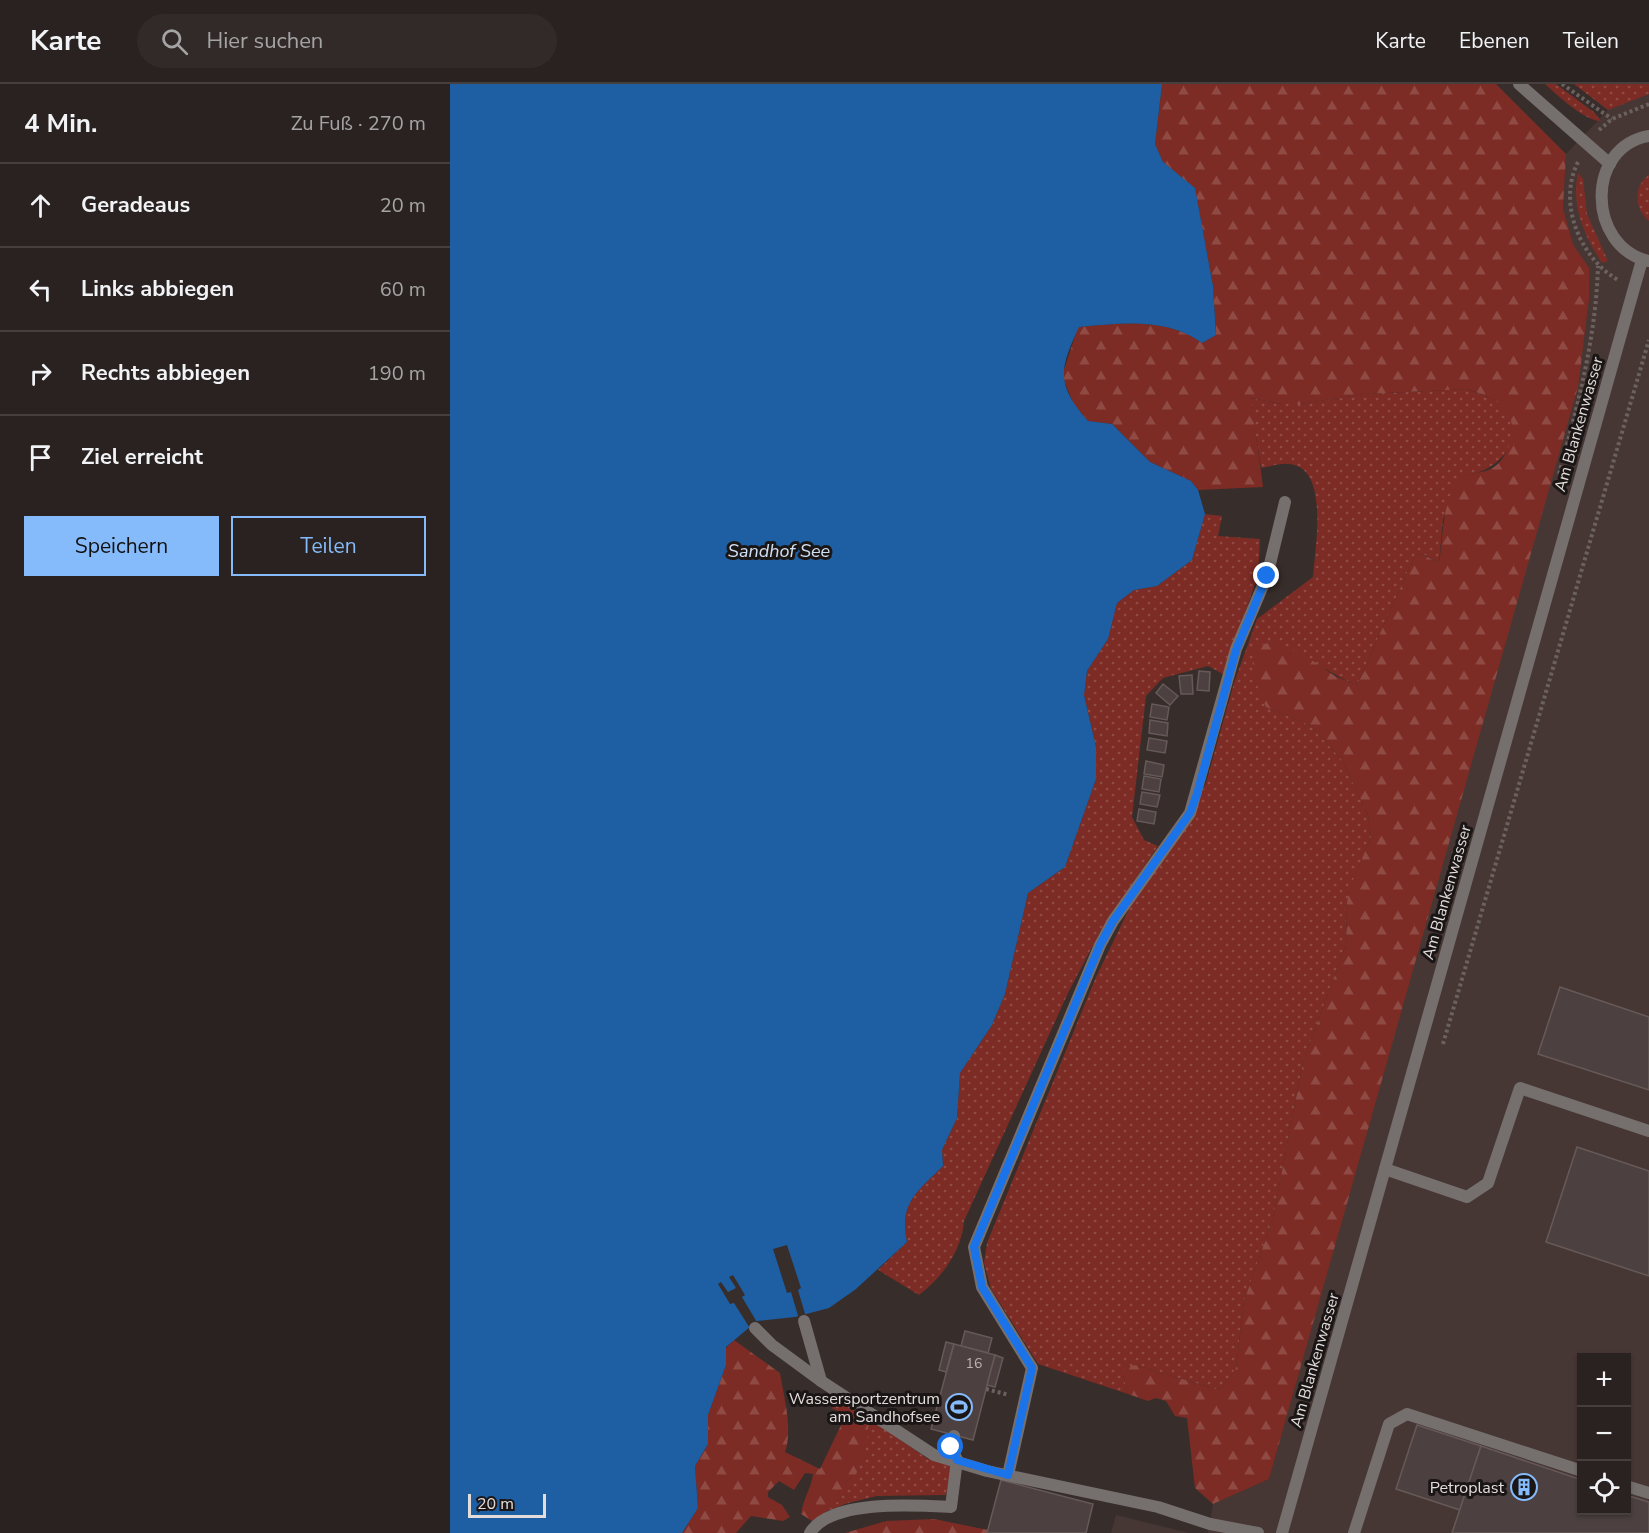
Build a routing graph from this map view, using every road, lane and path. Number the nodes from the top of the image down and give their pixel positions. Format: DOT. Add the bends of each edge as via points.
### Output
graph roads {
  1 [pos="1519,84"];
  2 [pos="1562,84"];
  3 [pos="1612,119"];
  4 [pos="1649,136"];
  5 [pos="1610,164"];
  6 [pos="1646,261"];
  7 [pos="1649,340"];
  8 [pos="1285,502"];
  9 [pos="1441,1049"];
  10 [pos="1649,1131"];
  11 [pos="1385,1169"];
  12 [pos="804,1321"];
  13 [pos="755,1328"];
  14 [pos="821,1381"];
  15 [pos="986,1389"];
  16 [pos="1004,1394"];
  17 [pos="954,1436"];
  18 [pos="957,1460"];
  19 [pos="1577,1470"];
  20 [pos="1008,1475"];
  21 [pos="1631,1488"];
  22 [pos="1649,1493"];
  23 [pos="810,1533"];
  24 [pos="1258,1533"];
  25 [pos="1282,1533"];
  26 [pos="1354,1533"];
  1 -- 5 [label="street"];
  2 -- 3 [label="path"];
  4 -- 5 [label="street" via="1624,148"];
  5 -- 6 [label="street" via="1602,182 1600,202 1604,221 1614,239"];
  6 -- 11 [label="street, Am Blankenwasser"];
  7 -- 9 [label="path"];
  8 -- 20 [label="street" via="1267,576 1236,650 1190,813 1100,945 974,1247 982,1287 1032,1368"];
  10 -- 11 [label="street" via="1520,1088 1488,1183 1467,1197"];
  11 -- 25 [label="street, Am Blankenwasser"];
  12 -- 14 [label="street"];
  13 -- 14 [label="street"];
  14 -- 18 [label="street" via="934,1455"];
  15 -- 16 [label="path"];
  17 -- 18 [label="street" via="951,1447"];
  18 -- 20 [label="street"];
  18 -- 23 [label="street" via="951,1507 894,1504 842,1512 813,1527"];
  19 -- 26 [label="street" via="1407,1414 1389,1424"];
  20 -- 24 [label="street"];
  21 -- 22 [label="street"];
}
